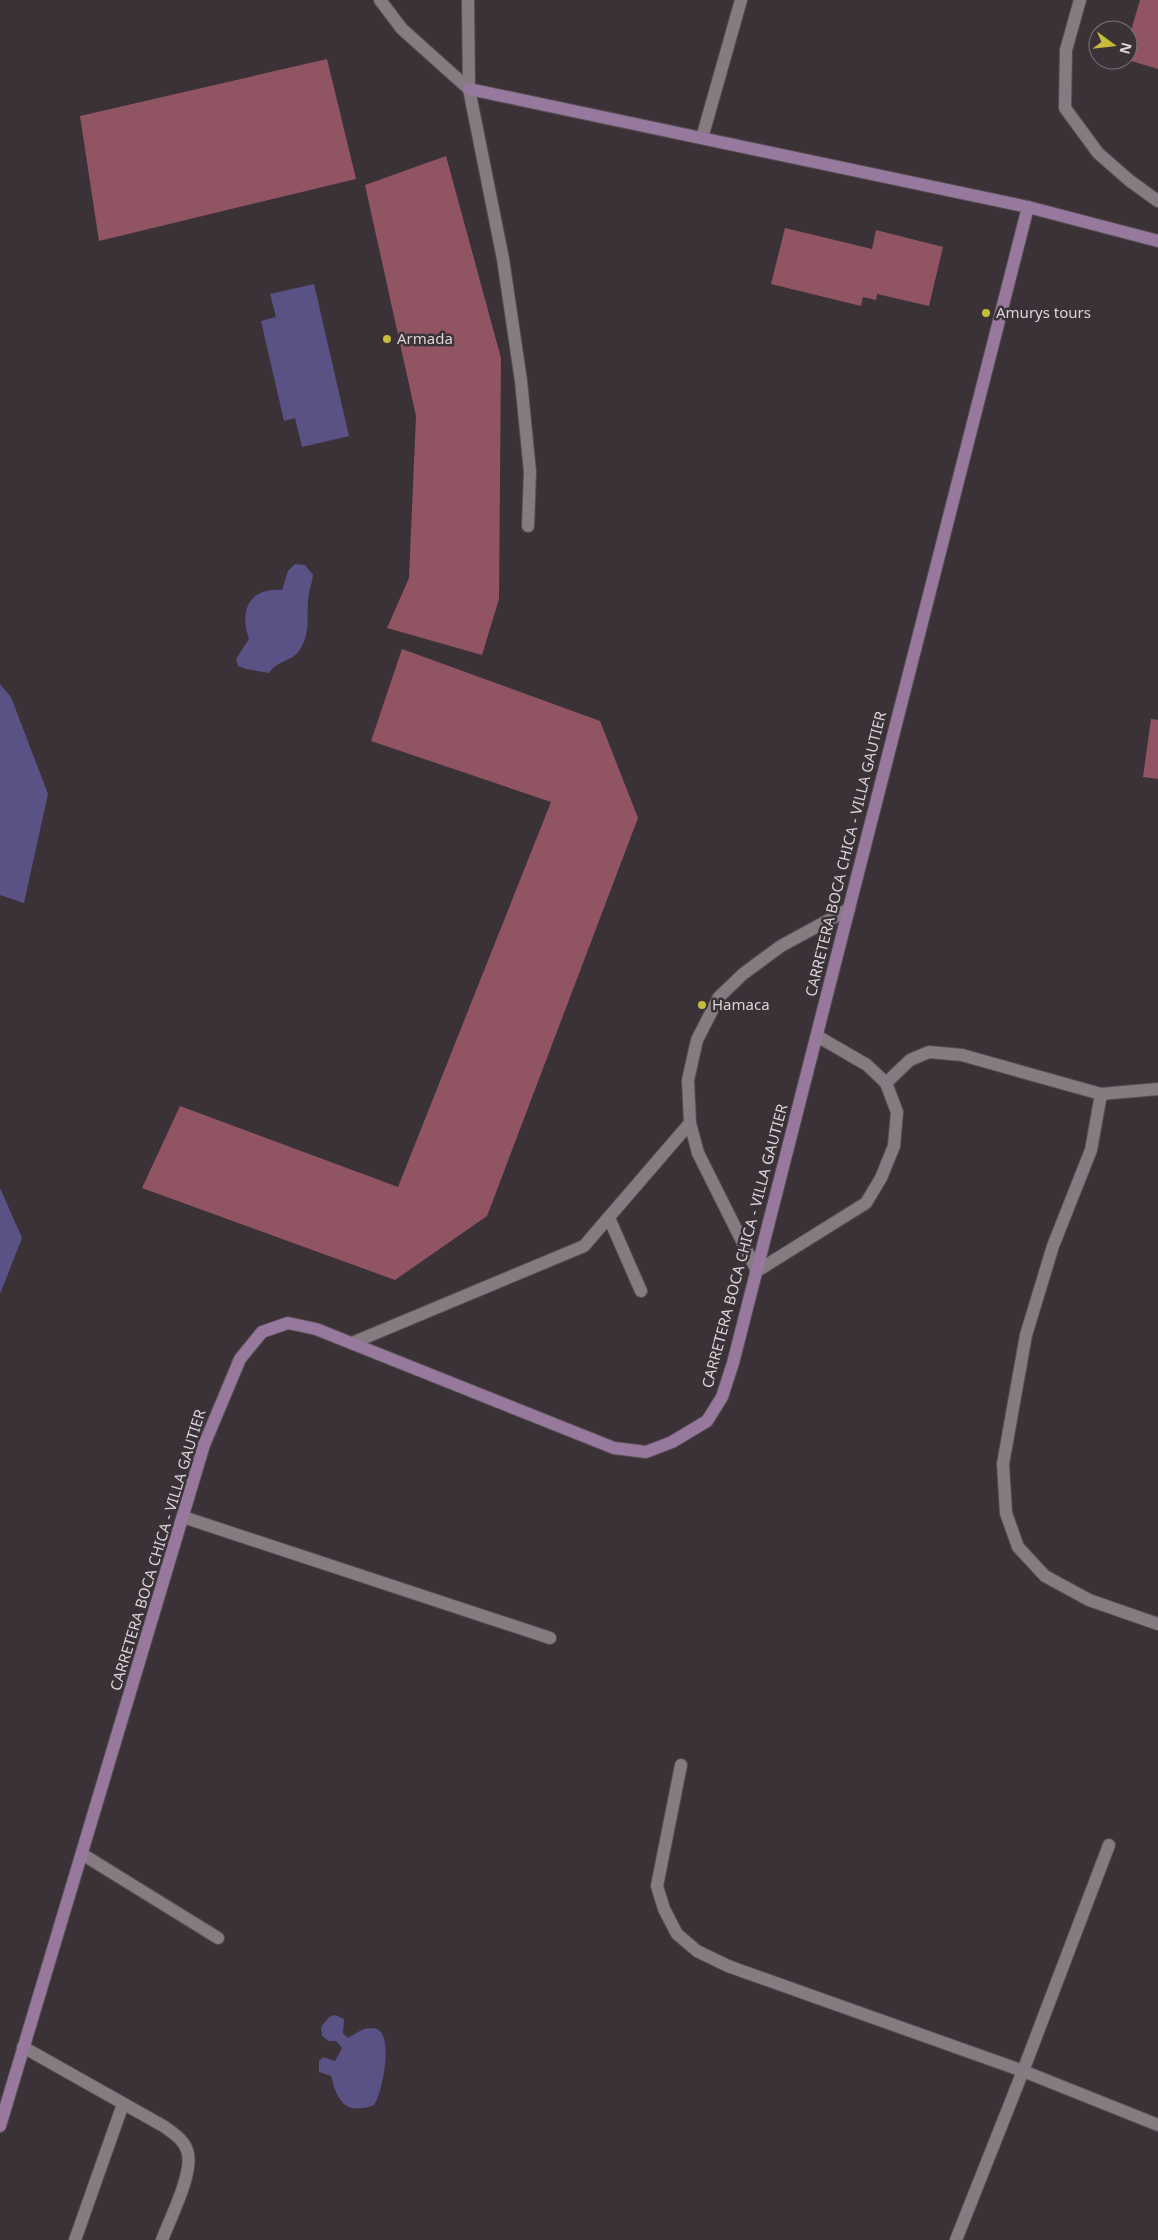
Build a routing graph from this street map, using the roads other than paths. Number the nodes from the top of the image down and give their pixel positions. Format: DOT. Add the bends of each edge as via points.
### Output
graph roads {
  1 [pos="380,0"];
  2 [pos="468,0"];
  3 [pos="741,0"];
  4 [pos="1080,0"];
  5 [pos="469,89"];
  6 [pos="702,138"];
  7 [pos="1158,201"];
  8 [pos="1028,207"];
  9 [pos="1158,241"];
  10 [pos="528,526"];
  11 [pos="849,909"];
  12 [pos="817,1036"];
  13 [pos="886,1083"];
  14 [pos="1158,1089"];
  15 [pos="1101,1094"];
  16 [pos="690,1123"];
  17 [pos="609,1218"];
  18 [pos="757,1271"];
  19 [pos="641,1291"];
  20 [pos="352,1343"];
  21 [pos="183,1517"];
  22 [pos="1158,1624"];
  23 [pos="550,1638"];
  24 [pos="681,1765"];
  25 [pos="1109,1845"];
  26 [pos="82,1854"];
  27 [pos="218,1938"];
  28 [pos="24,2047"];
  29 [pos="1023,2071"];
  30 [pos="123,2104"];
  31 [pos="1158,2125"];
  32 [pos="0,2126"];
  33 [pos="75,2240"];
  34 [pos="162,2240"];
  35 [pos="956,2240"];
  1 -- 5 [label="street" via="402,29"];
  2 -- 5 [label="street"];
  3 -- 6 [label="street"];
  4 -- 7 [label="street" via="1066,50 1066,108 1098,153"];
  5 -- 6 [label="main road"];
  5 -- 10 [label="street" via="503,259 521,381 530,472"];
  6 -- 8 [label="main road"];
  8 -- 9 [label="main road"];
  8 -- 11 [label="main road, CARRETERA BOCA CHICA - VILLA GAUTIER"];
  11 -- 12 [label="main road, CARRETERA BOCA CHICA - VILLA GAUTIER"];
  11 -- 16 [label="street" via="781,946 743,974 719,998 697,1040 688,1080"];
  12 -- 13 [label="street" via="867,1066"];
  12 -- 18 [label="main road, CARRETERA BOCA CHICA - VILLA GAUTIER"];
  13 -- 15 [label="street" via="910,1060 929,1052 962,1055"];
  13 -- 18 [label="street" via="897,1112 894,1146 866,1204"];
  14 -- 15 [label="street"];
  15 -- 22 [label="street" via="1091,1150 1053,1246 1026,1335 1003,1464 1006,1513 1018,1547 1045,1576 1089,1600"];
  16 -- 17 [label="street"];
  16 -- 18 [label="street" via="698,1153"];
  17 -- 19 [label="street"];
  17 -- 20 [label="street" via="584,1246"];
  18 -- 20 [label="main road, CARRETERA BOCA CHICA - VILLA GAUTIER" via="722,1397 707,1421 672,1442 646,1452 614,1448"];
  20 -- 21 [label="main road, CARRETERA BOCA CHICA - VILLA GAUTIER" via="316,1329 288,1323 262,1332 240,1360 221,1401"];
  21 -- 23 [label="street"];
  21 -- 26 [label="main road, CARRETERA BOCA CHICA - VILLA GAUTIER"];
  24 -- 29 [label="street" via="657,1886 677,1934 697,1951 728,1966"];
  25 -- 29 [label="street"];
  26 -- 27 [label="street"];
  26 -- 28 [label="main road, CARRETERA BOCA CHICA - VILLA GAUTIER"];
  28 -- 30 [label="street"];
  28 -- 32 [label="main road, CARRETERA BOCA CHICA - VILLA GAUTIER"];
  29 -- 31 [label="street"];
  29 -- 35 [label="street"];
  30 -- 33 [label="street"];
  30 -- 34 [label="street" via="180,2138 187,2151 188,2170"];
}
